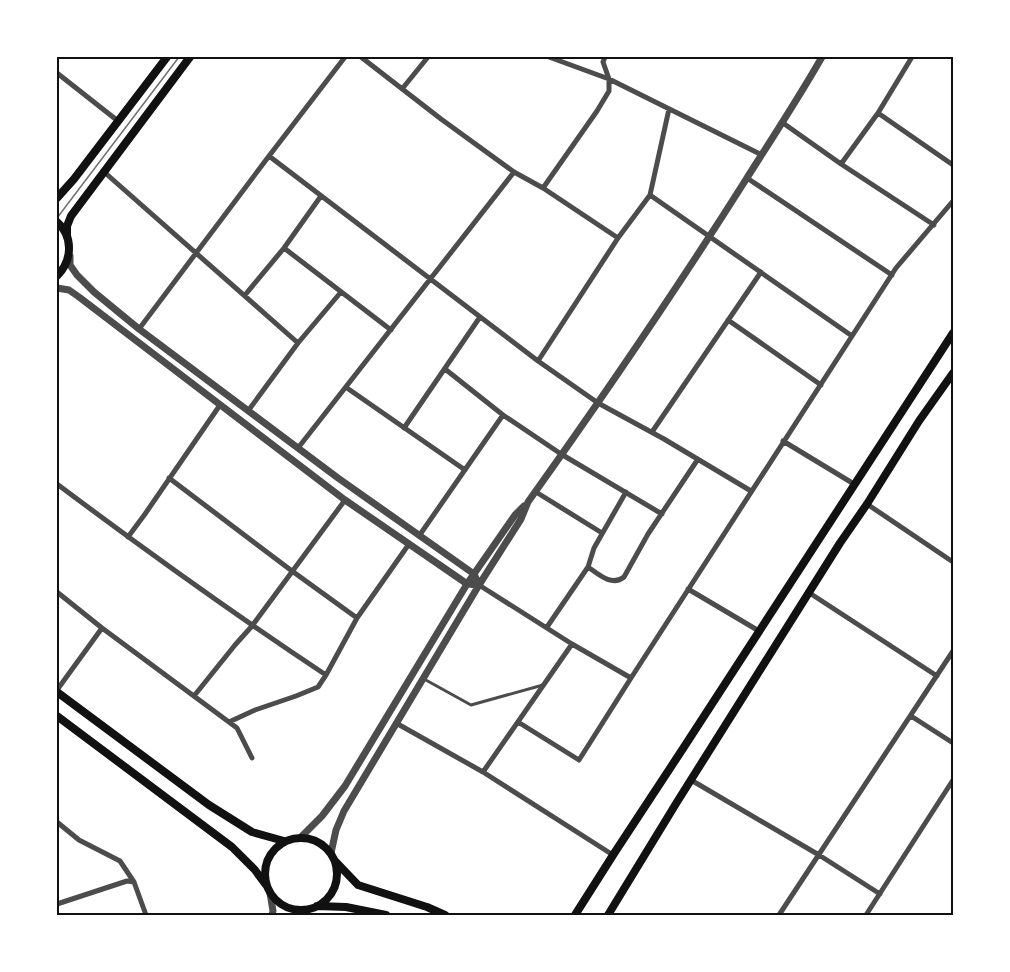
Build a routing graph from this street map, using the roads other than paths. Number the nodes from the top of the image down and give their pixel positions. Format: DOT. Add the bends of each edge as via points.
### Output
graph roads {
  1 [pos="167,57"];
  2 [pos="190,57"];
  3 [pos="345,57"];
  4 [pos="362,57"];
  5 [pos="428,57"];
  6 [pos="549,57"];
  7 [pos="605,57"];
  8 [pos="822,57"];
  9 [pos="912,57"];
  10 [pos="57,73"];
  11 [pos="609,79"];
  12 [pos="402,89"];
  13 [pos="669,109"];
  14 [pos="878,113"];
  15 [pos="118,121"];
  16 [pos="783,123"];
  17 [pos="269,156"];
  18 [pos="762,156"];
  19 [pos="841,164"];
  20 [pos="953,165"];
  21 [pos="103,171"];
  22 [pos="514,172"];
  23 [pos="747,178"];
  24 [pos="543,188"];
  25 [pos="650,195"];
  26 [pos="321,196"];
  27 [pos="57,198"];
  28 [pos="953,201"];
  29 [pos="57,222"];
  30 [pos="934,225"];
  31 [pos="67,236"];
  32 [pos="618,238"];
  33 [pos="709,238"];
  34 [pos="69,247"];
  35 [pos="284,248"];
  36 [pos="196,254"];
  37 [pos="760,272"];
  38 [pos="892,275"];
  39 [pos="57,276"];
  40 [pos="430,280"];
  41 [pos="57,288"];
  42 [pos="341,292"];
  43 [pos="245,295"];
  44 [pos="480,317"];
  45 [pos="728,320"];
  46 [pos="139,329"];
  47 [pos="391,330"];
  48 [pos="953,333"];
  49 [pos="852,336"];
  50 [pos="298,343"];
  51 [pos="538,361"];
  52 [pos="445,369"];
  53 [pos="953,373"];
  54 [pos="821,385"];
  55 [pos="347,388"];
  56 [pos="598,403"];
  57 [pos="220,405"];
  58 [pos="248,411"];
  59 [pos="503,415"];
  60 [pos="404,428"];
  61 [pos="652,432"];
  62 [pos="783,441"];
  63 [pos="298,448"];
  64 [pos="561,454"];
  65 [pos="698,459"];
  66 [pos="465,470"];
  67 [pos="169,478"];
  68 [pos="57,484"];
  69 [pos="854,484"];
  70 [pos="751,491"];
  71 [pos="536,492"];
  72 [pos="626,492"];
  73 [pos="345,500"];
  74 [pos="528,502"];
  75 [pos="867,504"];
  76 [pos="662,514"];
  77 [pos="602,533"];
  78 [pos="419,536"];
  79 [pos="128,537"];
  80 [pos="409,544"];
  81 [pos="953,562"];
  82 [pos="588,567"];
  83 [pos="292,571"];
  84 [pos="474,574"];
  85 [pos="467,584"];
  86 [pos="479,585"];
  87 [pos="688,589"];
  88 [pos="57,592"];
  89 [pos="808,592"];
  90 [pos="357,618"];
  91 [pos="252,626"];
  92 [pos="547,627"];
  93 [pos="102,628"];
  94 [pos="759,631"];
  95 [pos="572,644"];
  96 [pos="953,651"];
  97 [pos="326,675"];
  98 [pos="937,676"];
  99 [pos="422,678"];
  100 [pos="631,678"];
  101 [pos="544,684"];
  102 [pos="57,691"];
  103 [pos="194,696"];
  104 [pos="57,716"];
  105 [pos="911,716"];
  106 [pos="229,722"];
  107 [pos="518,722"];
  108 [pos="396,723"];
  109 [pos="953,742"];
  110 [pos="252,758"];
  111 [pos="483,772"];
  112 [pos="691,780"];
  113 [pos="953,780"];
  114 [pos="57,822"];
  115 [pos="301,837"];
  116 [pos="284,841"];
  117 [pos="613,855"];
  118 [pos="819,855"];
  119 [pos="333,857"];
  120 [pos="134,882"];
  121 [pos="268,889"];
  122 [pos="880,894"];
  123 [pos="57,904"];
  124 [pos="581,905"];
  125 [pos="313,908"];
  126 [pos="146,915"];
  127 [pos="272,915"];
  128 [pos="299,915"];
  129 [pos="387,915"];
  130 [pos="445,915"];
  131 [pos="570,915"];
  132 [pos="575,915"];
  133 [pos="609,915"];
  134 [pos="779,915"];
  135 [pos="866,915"];
  1 -- 15 [label="main road"];
  2 -- 21 [label="main road"];
  3 -- 17 [label="street"];
  4 -- 12 [label="street"];
  5 -- 12 [label="street"];
  6 -- 11 [label="street"];
  7 -- 11 [label="street"];
  8 -- 16 [label="street"];
  9 -- 14 [label="street"];
  10 -- 15 [label="street"];
  11 -- 13 [label="street"];
  11 -- 24 [label="street" via="609,91 603,101"];
  12 -- 22 [label="street"];
  13 -- 18 [label="street"];
  13 -- 25 [label="street"];
  14 -- 19 [label="street"];
  14 -- 20 [label="street"];
  15 -- 27 [label="main road"];
  16 -- 18 [label="street"];
  16 -- 19 [label="street"];
  17 -- 26 [label="street"];
  17 -- 36 [label="street"];
  18 -- 23 [label="street"];
  19 -- 30 [label="street"];
  21 -- 31 [label="main road" via="71,216"];
  21 -- 36 [label="street"];
  22 -- 24 [label="street"];
  22 -- 40 [label="street"];
  23 -- 33 [label="street"];
  23 -- 38 [label="street"];
  24 -- 32 [label="street"];
  25 -- 32 [label="street"];
  25 -- 33 [label="street"];
  26 -- 35 [label="street"];
  26 -- 40 [label="street"];
  28 -- 30 [label="street"];
  29 -- 31 [label="main road"];
  30 -- 38 [label="street"];
  31 -- 34 [label="main road"];
  32 -- 51 [label="street"];
  33 -- 37 [label="street"];
  33 -- 56 [label="street"];
  34 -- 39 [label="main road" via="68,259"];
  34 -- 46 [label="street" via="70,265 77,275"];
  35 -- 42 [label="street"];
  35 -- 43 [label="street"];
  36 -- 43 [label="street"];
  36 -- 46 [label="street"];
  37 -- 45 [label="street"];
  37 -- 49 [label="street"];
  38 -- 49 [label="street"];
  40 -- 44 [label="street"];
  40 -- 47 [label="street"];
  41 -- 57 [label="street" via="80,297"];
  42 -- 47 [label="street"];
  42 -- 50 [label="street"];
  43 -- 50 [label="street"];
  44 -- 51 [label="street"];
  44 -- 52 [label="street"];
  45 -- 54 [label="street"];
  45 -- 61 [label="street"];
  46 -- 58 [label="street"];
  47 -- 55 [label="street"];
  48 -- 69 [label="main road"];
  49 -- 54 [label="street"];
  50 -- 58 [label="street"];
  51 -- 56 [label="street"];
  52 -- 59 [label="street"];
  52 -- 60 [label="street"];
  53 -- 75 [label="main road"];
  54 -- 62 [label="street"];
  55 -- 60 [label="street"];
  55 -- 63 [label="street"];
  56 -- 61 [label="street"];
  56 -- 64 [label="street"];
  57 -- 67 [label="street"];
  57 -- 73 [label="street"];
  58 -- 63 [label="street"];
  59 -- 64 [label="street"];
  59 -- 66 [label="street"];
  60 -- 66 [label="street"];
  61 -- 65 [label="street"];
  62 -- 69 [label="street"];
  62 -- 70 [label="street"];
  63 -- 78 [label="street"];
  64 -- 71 [label="street"];
  64 -- 72 [label="street"];
  65 -- 70 [label="street"];
  65 -- 76 [label="street"];
  66 -- 78 [label="street"];
  67 -- 79 [label="street"];
  67 -- 83 [label="street"];
  68 -- 79 [label="street"];
  69 -- 94 [label="main road"];
  70 -- 87 [label="street"];
  71 -- 74 [label="street"];
  71 -- 77 [label="street"];
  72 -- 76 [label="street"];
  72 -- 77 [label="street"];
  73 -- 80 [label="street"];
  73 -- 83 [label="street"];
  74 -- 84 [label="street" via="515,514"];
  74 -- 86 [label="street"];
  75 -- 81 [label="street"];
  75 -- 89 [label="main road"];
  76 -- 82 [label="street" via="620,580 611,581"];
  77 -- 82 [label="street"];
  78 -- 84 [label="street"];
  79 -- 91 [label="street"];
  80 -- 85 [label="street"];
  80 -- 90 [label="street"];
  82 -- 92 [label="street"];
  83 -- 90 [label="street"];
  83 -- 91 [label="street"];
  84 -- 85 [label="street"];
  84 -- 86 [label="street"];
  85 -- 86 [label="street"];
  85 -- 115 [label="street" via="345,786"];
  86 -- 92 [label="street"];
  86 -- 99 [label="street"];
  87 -- 94 [label="street"];
  87 -- 100 [label="street"];
  88 -- 93 [label="street"];
  89 -- 98 [label="street"];
  89 -- 112 [label="main road"];
  90 -- 97 [label="street"];
  91 -- 97 [label="street"];
  91 -- 103 [label="street"];
  92 -- 95 [label="street"];
  93 -- 102 [label="street"];
  93 -- 103 [label="street"];
  94 -- 117 [label="main road"];
  95 -- 100 [label="street"];
  95 -- 101 [label="street"];
  96 -- 98 [label="street"];
  97 -- 106 [label="street" via="318,687"];
  98 -- 105 [label="street"];
  99 -- 101 [label="lane" via="471,705"];
  99 -- 108 [label="street"];
  100 -- 107 [label="street" via="579,760"];
  101 -- 107 [label="street"];
  102 -- 116 [label="main road" via="209,805 252,832"];
  103 -- 106 [label="street"];
  104 -- 121 [label="main road" via="232,847"];
  105 -- 109 [label="street"];
  105 -- 118 [label="street"];
  106 -- 110 [label="street" via="237,728"];
  107 -- 111 [label="street"];
  108 -- 111 [label="street"];
  108 -- 119 [label="street" via="344,811 336,830"];
  111 -- 117 [label="street"];
  112 -- 118 [label="street"];
  112 -- 133 [label="main road"];
  113 -- 122 [label="street"];
  114 -- 120 [label="street" via="79,840 120,861"];
  115 -- 116 [label="main road"];
  115 -- 119 [label="main road" via="318,842"];
  116 -- 121 [label="main road" via="267,860 264,877"];
  117 -- 124 [label="main road"];
  118 -- 122 [label="street"];
  118 -- 134 [label="street"];
  119 -- 125 [label="main road" via="336,882 326,900"];
  119 -- 130 [label="main road" via="358,885"];
  120 -- 123 [label="street" via="127,880"];
  120 -- 126 [label="street"];
  121 -- 125 [label="main road" via="283,905 300,910"];
  121 -- 127 [label="street"];
  122 -- 135 [label="street"];
  124 -- 131 [label="main road"];
  124 -- 132 [label="main road"];
  125 -- 128 [label="street"];
  125 -- 129 [label="main road" via="346,907"];
}
